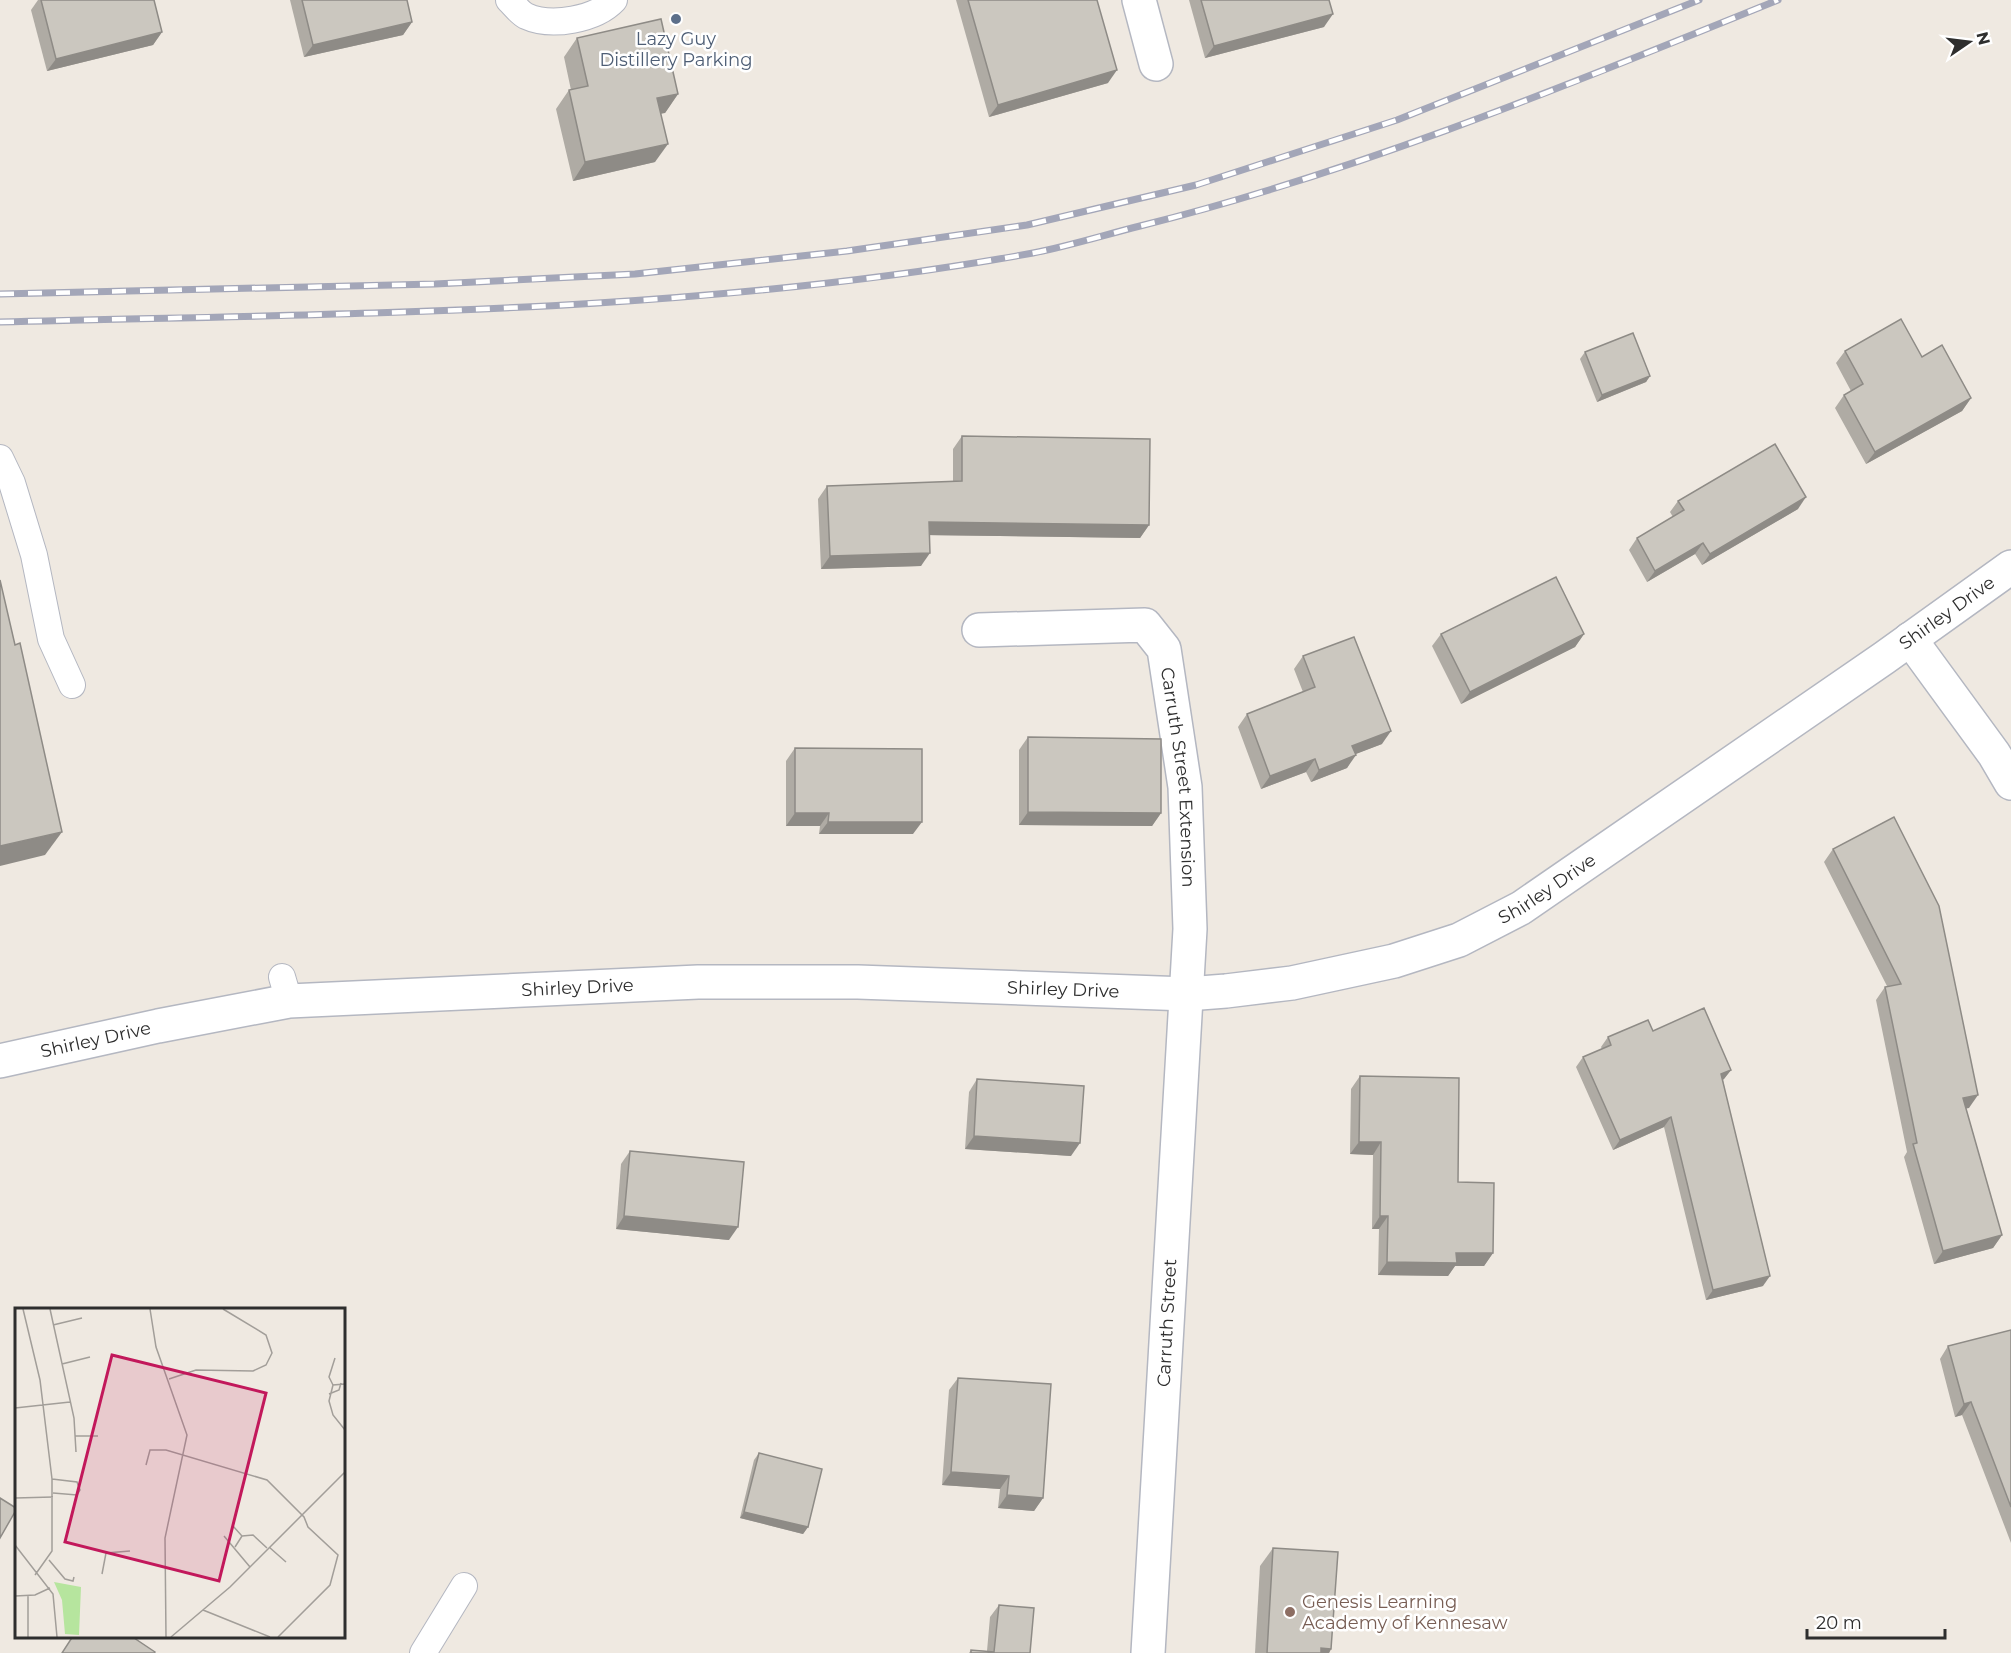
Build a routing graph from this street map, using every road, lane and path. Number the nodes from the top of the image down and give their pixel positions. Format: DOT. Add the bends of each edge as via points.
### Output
graph roads {
  1 [pos="509,0"];
  2 [pos="615,0"];
  3 [pos="1139,0"];
  4 [pos="1156,64"];
  5 [pos="0,458"];
  6 [pos="2011,567"];
  7 [pos="979,630"];
  8 [pos="1910,639"];
  9 [pos="72,685"];
  10 [pos="2011,783"];
  11 [pos="1187,994"];
  12 [pos="0,1061"];
  13 [pos="464,1586"];
  14 [pos="423,1653"];
  15 [pos="1148,1653"];
  1 -- 2 [label="lane" via="525,15 541,20 569,20 606,9"];
  3 -- 4 [label="street"];
  5 -- 9 [label="lane" via="12,483 34,555 51,639"];
  6 -- 8 [label="street, Shirley Drive"];
  7 -- 11 [label="street, Carruth Street Extension" via="1145,625 1164,649 1185,787 1190,929"];
  8 -- 10 [label="street"];
  8 -- 11 [label="street, Shirley Drive" via="1521,908 1459,940 1394,961 1292,983"];
  11 -- 12 [label="street, Shirley Drive" via="858,982 286,989 153,1017"];
  11 -- 15 [label="street, Carruth Street"];
  13 -- 14 [label="lane"];
}
